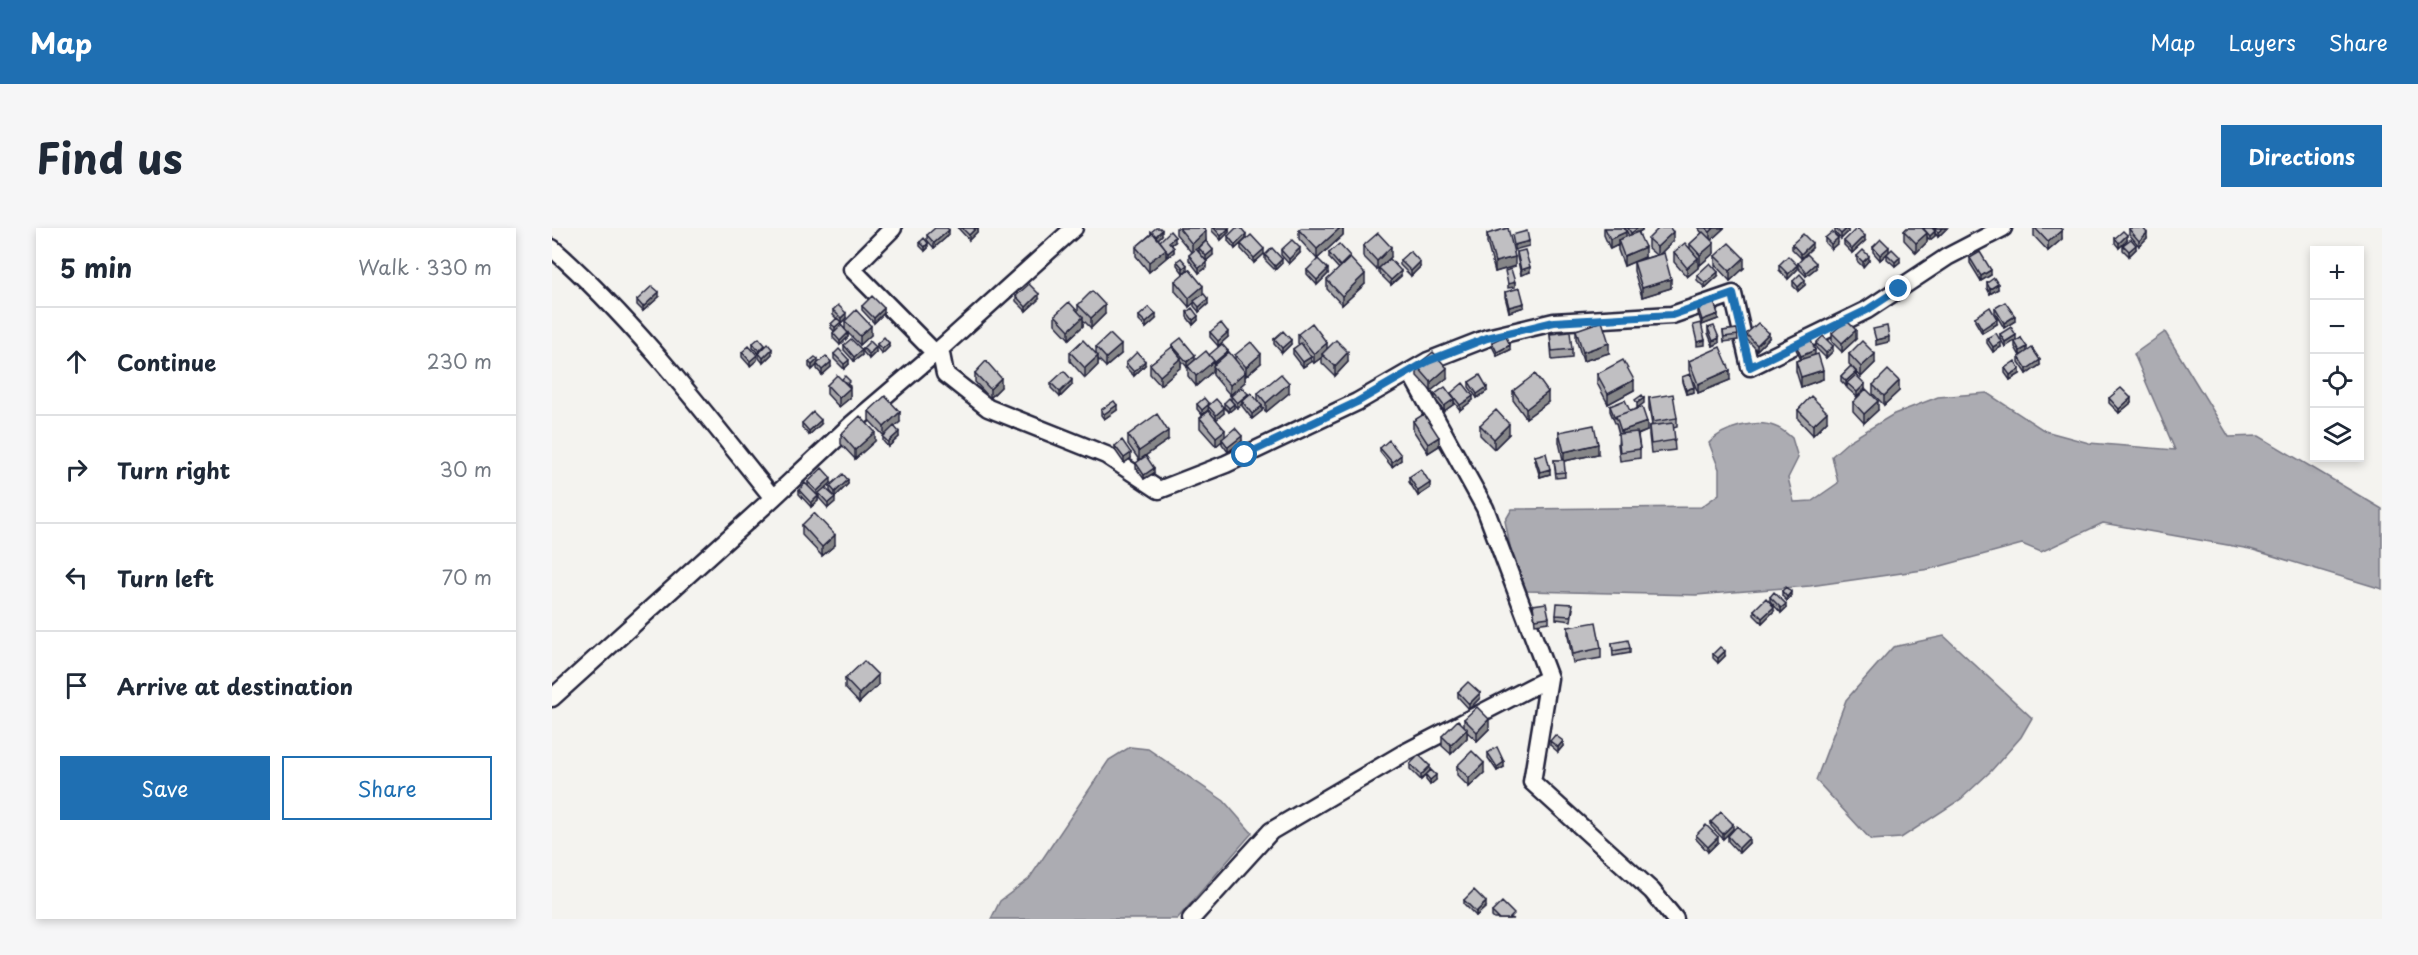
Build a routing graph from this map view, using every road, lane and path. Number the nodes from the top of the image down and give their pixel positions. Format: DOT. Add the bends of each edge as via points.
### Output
graph roads {
  1 [pos="893,228"];
  2 [pos="1074,228"];
  3 [pos="2003,228"];
  4 [pos="552,248"];
  5 [pos="937,351"];
  6 [pos="1410,372"];
  7 [pos="773,498"];
  8 [pos="1549,678"];
  9 [pos="552,698"];
  10 [pos="1191,919"];
  11 [pos="1675,919"];
  1 -- 5 [label="street" via="852,269"];
  2 -- 5 [label="street"];
  3 -- 6 [label="street" via="1947,257 1867,310 1750,367 1733,294 1672,315 1554,322 1478,342"];
  4 -- 7 [label="street" via="609,301"];
  5 -- 6 [label="street" via="945,374 988,408 1106,455 1159,490 1236,459 1357,402"];
  5 -- 7 [label="street"];
  6 -- 8 [label="street" via="1485,507"];
  7 -- 9 [label="street"];
  8 -- 10 [label="street" via="1404,753 1271,831"];
  8 -- 11 [label="street" via="1532,782 1652,891"];
}
